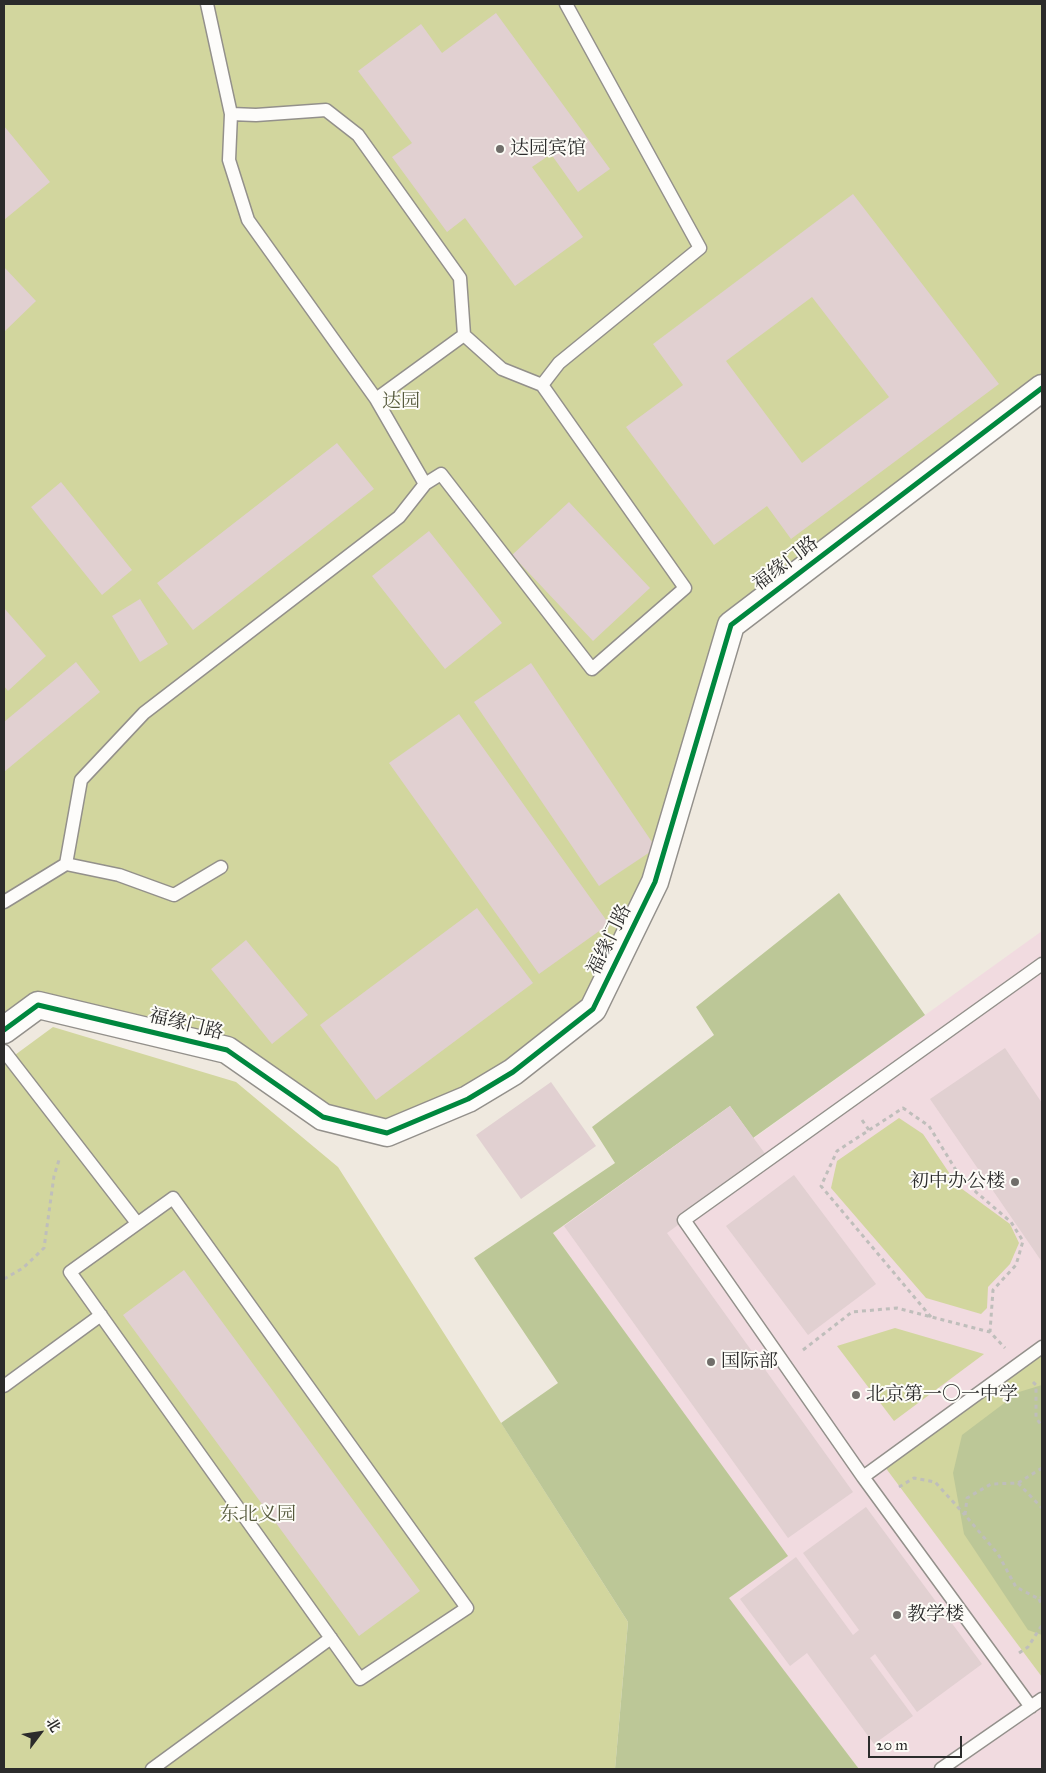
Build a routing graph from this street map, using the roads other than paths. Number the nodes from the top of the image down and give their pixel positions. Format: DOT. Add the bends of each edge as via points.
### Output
graph roads {
  1 [pos="207,4"];
  2 [pos="566,4"];
  3 [pos="231,114"];
  4 [pos="464,335"];
  5 [pos="542,385"];
  6 [pos="1042,388"];
  7 [pos="376,399"];
  8 [pos="426,484"];
  9 [pos="66,864"];
  10 [pos="221,867"];
  11 [pos="4,902"];
  12 [pos="1042,964"];
  13 [pos="4,1030"];
  14 [pos="4,1051"];
  15 [pos="137,1223"];
  16 [pos="101,1315"];
  17 [pos="1042,1347"];
  18 [pos="4,1386"];
  19 [pos="862,1477"];
  20 [pos="331,1638"];
  21 [pos="1042,1699"];
  22 [pos="1031,1707"];
  23 [pos="152,1769"];
  24 [pos="941,1769"];
  1 -- 3 [label="lane"];
  2 -- 5 [label="lane" via="700,248 559,363"];
  3 -- 4 [label="lane" via="326,110 358,135 460,278"];
  3 -- 7 [label="lane" via="229,160 248,220"];
  4 -- 5 [label="lane" via="502,369"];
  4 -- 7 [label="lane"];
  5 -- 8 [label="lane" via="685,588 592,670 441,474"];
  6 -- 13 [label="street, 福缘门路" via="731,625 655,882 593,1009 513,1072 468,1099 387,1133 323,1117 227,1050 38,1005"];
  7 -- 8 [label="lane"];
  8 -- 9 [label="lane" via="399,517 144,713 81,780"];
  9 -- 10 [label="lane" via="119,875 174,895"];
  9 -- 11 [label="lane"];
  12 -- 19 [label="lane" via="684,1220"];
  14 -- 15 [label="lane"];
  15 -- 16 [label="lane" via="70,1272"];
  15 -- 20 [label="lane" via="173,1198 467,1608 360,1679"];
  16 -- 18 [label="lane"];
  16 -- 20 [label="lane"];
  17 -- 19 [label="lane"];
  19 -- 22 [label="lane"];
  20 -- 23 [label="lane"];
  21 -- 22 [label="lane"];
  22 -- 24 [label="lane"];
}
